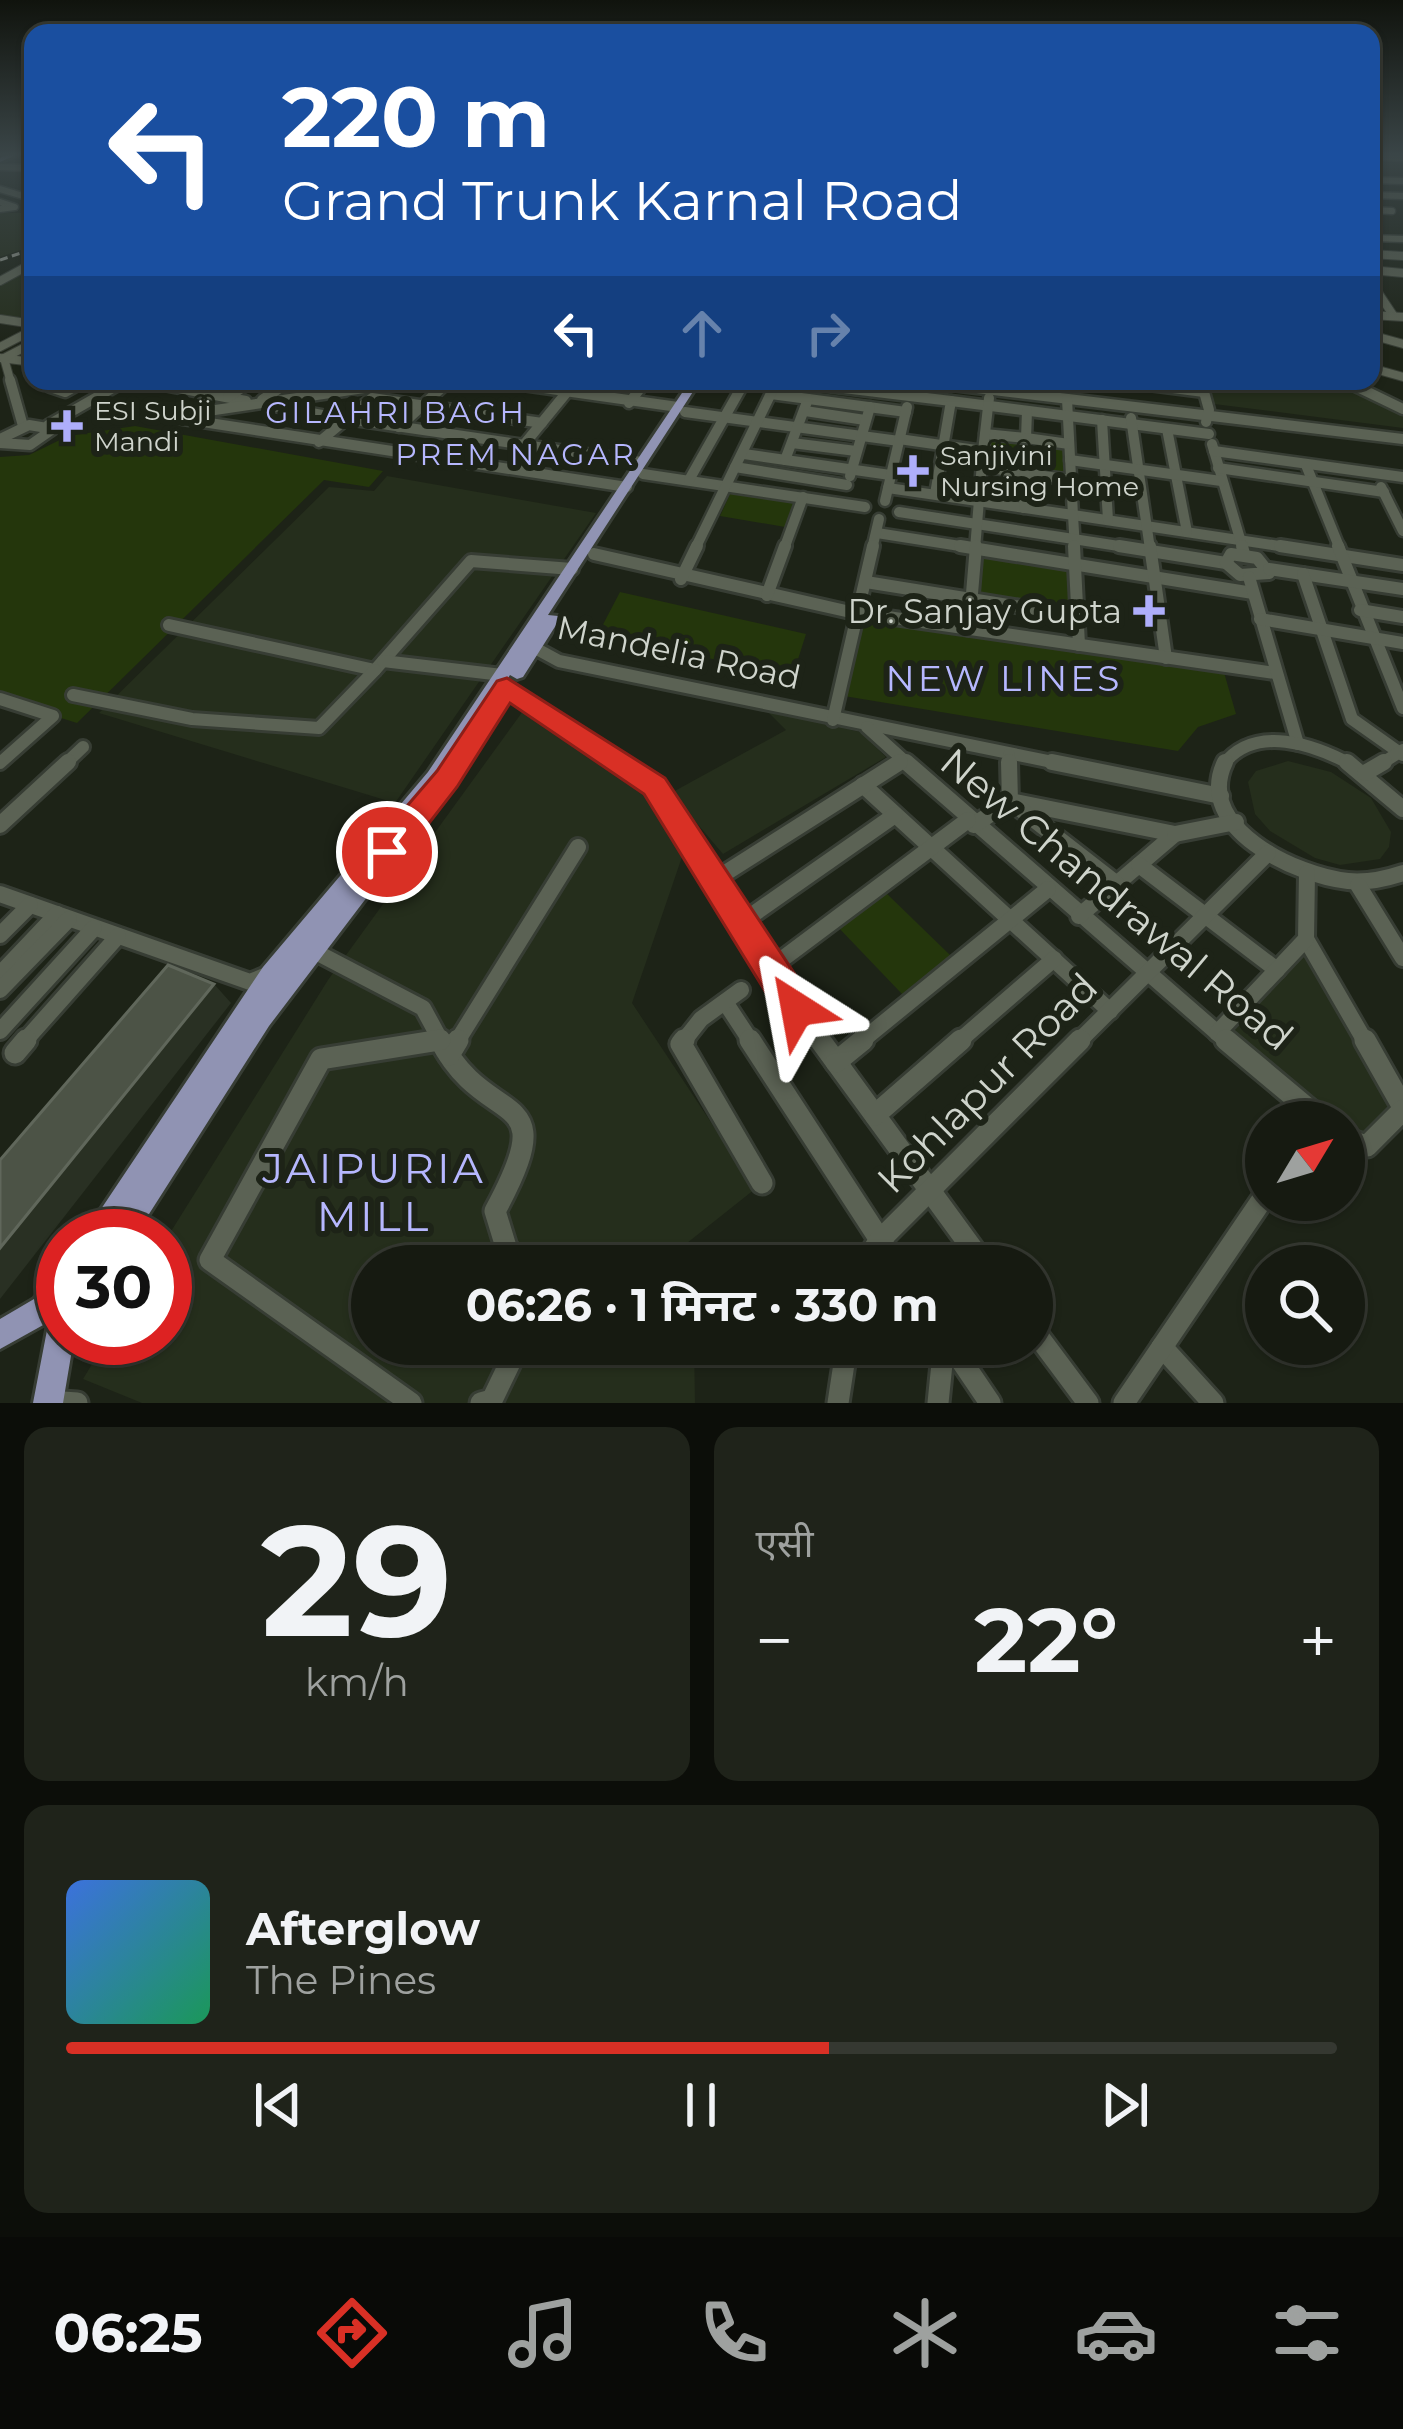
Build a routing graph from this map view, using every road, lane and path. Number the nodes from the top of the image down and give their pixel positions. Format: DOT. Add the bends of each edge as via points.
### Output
graph roads {
  1 [pos="24,335"];
  2 [pos="1,354"];
  3 [pos="5,378"];
  4 [pos="109,390"];
  5 [pos="197,390"];
  6 [pos="238,390"];
  7 [pos="276,390"];
  8 [pos="321,390"];
  9 [pos="340,390"];
  10 [pos="440,390"];
  11 [pos="554,390"];
  12 [pos="639,390"];
  13 [pos="690,390"];
  14 [pos="697,390"];
  15 [pos="740,390"];
  16 [pos="772,390"];
  17 [pos="856,390"];
  18 [pos="913,390"];
  19 [pos="990,390"];
  20 [pos="1063,390"];
  21 [pos="1129,390"];
  22 [pos="1203,390"];
  23 [pos="1364,390"];
  24 [pos="567,392"];
  25 [pos="315,394"];
  26 [pos="770,394"];
  27 [pos="228,397"];
  28 [pos="910,397"];
  29 [pos="951,401"];
  30 [pos="257,403"];
  31 [pos="629,403"];
  32 [pos="1130,404"];
  33 [pos="20,405"];
  34 [pos="424,405"];
  35 [pos="806,405"];
  36 [pos="870,407"];
  37 [pos="989,407"];
  38 [pos="0,409"];
  39 [pos="681,409"];
  40 [pos="1403,409"];
  41 [pos="464,411"];
  42 [pos="1027,411"];
  43 [pos="906,412"];
  44 [pos="1207,413"];
  45 [pos="1068,416"];
  46 [pos="334,417"];
  47 [pos="724,417"];
  48 [pos="865,420"];
  49 [pos="1102,421"];
  50 [pos="758,422"];
  51 [pos="542,423"];
  52 [pos="1131,424"];
  53 [pos="48,425"];
  54 [pos="23,426"];
  55 [pos="399,428"];
  56 [pos="799,428"];
  57 [pos="1167,429"];
  58 [pos="442,434"];
  59 [pos="985,434"];
  60 [pos="1209,434"];
  61 [pos="861,436"];
  62 [pos="1403,437"];
  63 [pos="1026,438"];
  64 [pos="899,440"];
  65 [pos="319,442"];
  66 [pos="1,443"];
  67 [pos="792,443"];
  68 [pos="1070,444"];
  69 [pos="942,445"];
  70 [pos="522,447"];
  71 [pos="856,451"];
  72 [pos="983,451"];
  73 [pos="1214,451"];
  74 [pos="744,454"];
  75 [pos="785,460"];
  76 [pos="1070,460"];
  77 [pos="1104,465"];
  78 [pos="1306,465"];
  79 [pos="734,467"];
  80 [pos="983,467"];
  81 [pos="852,470"];
  82 [pos="1138,470"];
  83 [pos="1025,473"];
  84 [pos="1375,473"];
  85 [pos="637,474"];
  86 [pos="1219,475"];
  87 [pos="1176,476"];
  88 [pos="1403,477"];
  89 [pos="689,480"];
  90 [pos="1071,480"];
  91 [pos="1311,482"];
  92 [pos="847,485"];
  93 [pos="727,486"];
  94 [pos="887,488"];
  95 [pos="1384,492"];
  96 [pos="935,494"];
  97 [pos="803,497"];
  98 [pos="979,501"];
  99 [pos="842,503"];
  100 [pos="865,507"];
  101 [pos="1024,508"];
  102 [pos="899,512"];
  103 [pos="1073,515"];
  104 [pos="1108,520"];
  105 [pos="976,525"];
  106 [pos="878,526"];
  107 [pos="1144,526"];
  108 [pos="1403,531"];
  109 [pos="1187,532"];
  110 [pos="1238,539"];
  111 [pos="1073,541"];
  112 [pos="974,549"];
  113 [pos="1150,552"];
  114 [pos="594,554"];
  115 [pos="1244,554"];
  116 [pos="1340,555"];
  117 [pos="1226,563"];
  118 [pos="1075,565"];
  119 [pos="1403,565"];
  120 [pos="572,569"];
  121 [pos="1269,569"];
  122 [pos="1304,574"];
  123 [pos="1153,577"];
  124 [pos="681,579"];
  125 [pos="866,581"];
  126 [pos="1349,581"];
  127 [pos="1251,585"];
  128 [pos="1403,589"];
  129 [pos="767,595"];
  130 [pos="972,600"];
  131 [pos="858,610"];
  132 [pos="1360,610"];
  133 [pos="1077,616"];
  134 [pos="1403,616"];
  135 [pos="1260,619"];
  136 [pos="169,625"];
  137 [pos="969,629"];
  138 [pos="1323,629"];
  139 [pos="1373,639"];
  140 [pos="1079,644"];
  141 [pos="1403,644"];
  142 [pos="528,647"];
  143 [pos="1166,658"];
  144 [pos="379,666"];
  145 [pos="1274,673"];
  146 [pos="504,681"];
  147 [pos="73,695"];
  148 [pos="0,699"];
  149 [pos="1403,708"];
  150 [pos="834,716"];
  151 [pos="867,727"];
  152 [pos="0,740"];
  153 [pos="1298,744"];
  154 [pos="20,746"];
  155 [pos="83,746"];
  156 [pos="1402,753"];
  157 [pos="1009,755"];
  158 [pos="901,761"];
  159 [pos="0,763"];
  160 [pos="1365,772"];
  161 [pos="863,785"];
  162 [pos="1220,791"];
  163 [pos="1010,801"];
  164 [pos="1403,809"];
  165 [pos="895,814"];
  166 [pos="971,822"];
  167 [pos="1236,822"];
  168 [pos="0,825"];
  169 [pos="1175,834"];
  170 [pos="578,847"];
  171 [pos="931,847"];
  172 [pos="1268,853"];
  173 [pos="1139,865"];
  174 [pos="1307,873"];
  175 [pos="1403,873"];
  176 [pos="716,879"];
  177 [pos="1117,884"];
  178 [pos="1358,885"];
  179 [pos="1048,889"];
  180 [pos="0,895"];
  181 [pos="29,905"];
  182 [pos="1204,915"];
  183 [pos="63,916"];
  184 [pos="1079,916"];
  185 [pos="1010,919"];
  186 [pos="742,922"];
  187 [pos="4,925"];
  188 [pos="94,928"];
  189 [pos="118,936"];
  190 [pos="1306,939"];
  191 [pos="312,950"];
  192 [pos="1403,958"];
  193 [pos="1054,959"];
  194 [pos="769,969"];
  195 [pos="1277,970"];
  196 [pos="1,973"];
  197 [pos="1145,974"];
  198 [pos="280,977"];
  199 [pos="0,990"];
  200 [pos="1110,1011"];
  201 [pos="0,1031"];
  202 [pos="1217,1033"];
  203 [pos="445,1048"];
  204 [pos="15,1053"];
  205 [pos="836,1061"];
  206 [pos="1297,1101"];
  207 [pos="1403,1109"];
  208 [pos="875,1114"];
  209 [pos="1365,1145"];
  210 [pos="762,1183"];
  211 [pos="930,1192"];
  212 [pos="115,1209"];
  213 [pos="137,1209"];
  214 [pos="1248,1221"];
  215 [pos="879,1241"];
  216 [pos="505,1245"];
  217 [pos="876,1245"];
  218 [pos="882,1245"];
  219 [pos="969,1245"];
  220 [pos="36,1314"];
  221 [pos="0,1335"];
  222 [pos="1162,1347"];
  223 [pos="1053,1356"];
  224 [pos="60,1365"];
  225 [pos="509,1365"];
  226 [pos="844,1365"];
  227 [pos="944,1365"];
  228 [pos="962,1365"];
  229 [pos="58,1402"];
  230 [pos="411,1403"];
  231 [pos="481,1403"];
  232 [pos="838,1403"];
  233 [pos="938,1403"];
  234 [pos="990,1403"];
  235 [pos="1088,1403"];
  236 [pos="1124,1403"];
  237 [pos="1214,1403"];
  1 -- 2 [label="street"];
  2 -- 3 [label="street"];
  3 -- 33 [label="street"];
  4 -- 53 [label="street"];
  5 -- 27 [label="street"];
  6 -- 27 [label="street"];
  7 -- 30 [label="street"];
  8 -- 25 [label="street"];
  9 -- 25 [label="street"];
  10 -- 34 [label="street"];
  11 -- 24 [label="street"];
  12 -- 31 [label="street"];
  13 -- 39 [label="main road"];
  14 -- 39 [label="main road"];
  15 -- 47 [label="street"];
  16 -- 26 [label="street"];
  17 -- 28 [label="street"];
  18 -- 28 [label="street"];
  19 -- 37 [label="street"];
  20 -- 32 [label="street"];
  20 -- 45 [label="street"];
  21 -- 32 [label="street"];
  22 -- 44 [label="street"];
  23 -- 40 [label="street"];
  24 -- 31 [label="street"];
  24 -- 51 [label="street"];
  25 -- 30 [label="street"];
  26 -- 35 [label="street"];
  26 -- 50 [label="street"];
  27 -- 30 [label="street"];
  28 -- 29 [label="street"];
  28 -- 43 [label="street"];
  29 -- 37 [label="street"];
  29 -- 69 [label="street"];
  30 -- 46 [label="street"];
  30 -- 65 [label="street" via="170,417"];
  31 -- 39 [label="street"];
  32 -- 44 [label="street"];
  32 -- 52 [label="street"];
  33 -- 38 [label="street"];
  33 -- 54 [label="street"];
  34 -- 41 [label="street"];
  34 -- 46 [label="street" via="372,398"];
  34 -- 55 [label="street"];
  35 -- 36 [label="street"];
  35 -- 48 [label="street"];
  35 -- 56 [label="street"];
  36 -- 43 [label="street"];
  36 -- 48 [label="street"];
  37 -- 42 [label="street"];
  37 -- 59 [label="street"];
  39 -- 47 [label="street"];
  39 -- 85 [label="main road"];
  41 -- 51 [label="street"];
  41 -- 58 [label="street"];
  42 -- 45 [label="street"];
  42 -- 63 [label="street"];
  43 -- 64 [label="street"];
  44 -- 60 [label="street"];
  44 -- 62 [label="street"];
  45 -- 49 [label="street"];
  45 -- 68 [label="street"];
  46 -- 55 [label="street"];
  46 -- 65 [label="street"];
  47 -- 50 [label="street"];
  47 -- 89 [label="street"];
  48 -- 61 [label="street"];
  49 -- 52 [label="street"];
  49 -- 77 [label="street"];
  50 -- 56 [label="street"];
  50 -- 74 [label="street"];
  51 -- 70 [label="street"];
  52 -- 57 [label="street"];
  52 -- 82 [label="street"];
  53 -- 54 [label="street"];
  53 -- 66 [label="street" via="53,431 42,441"];
  54 -- 66 [label="street"];
  55 -- 58 [label="street"];
  56 -- 61 [label="street"];
  56 -- 67 [label="street"];
  57 -- 60 [label="street"];
  57 -- 87 [label="street"];
  58 -- 70 [label="street"];
  59 -- 63 [label="street"];
  59 -- 72 [label="street"];
  60 -- 73 [label="street"];
  61 -- 64 [label="street"];
  61 -- 71 [label="street"];
  63 -- 68 [label="street"];
  64 -- 69 [label="street"];
  64 -- 94 [label="street"];
  65 -- 85 [label="street"];
  67 -- 71 [label="street"];
  67 -- 75 [label="street"];
  68 -- 76 [label="street"];
  69 -- 72 [label="street"];
  69 -- 96 [label="street"];
  70 -- 85 [label="street"];
  71 -- 81 [label="street"];
  72 -- 80 [label="street"];
  73 -- 78 [label="street"];
  73 -- 86 [label="street"];
  74 -- 75 [label="street"];
  74 -- 79 [label="street"];
  75 -- 81 [label="street"];
  76 -- 77 [label="street"];
  76 -- 90 [label="street"];
  77 -- 82 [label="street"];
  77 -- 104 [label="street"];
  78 -- 84 [label="street"];
  78 -- 91 [label="street"];
  79 -- 92 [label="street"];
  79 -- 93 [label="street"];
  80 -- 83 [label="street"];
  80 -- 98 [label="street"];
  81 -- 92 [label="street"];
  81 -- 94 [label="street"];
  82 -- 87 [label="street"];
  82 -- 107 [label="street"];
  83 -- 90 [label="street"];
  83 -- 101 [label="street"];
  84 -- 88 [label="street"];
  84 -- 95 [label="street"];
  85 -- 89 [label="street"];
  85 -- 114 [label="main road"];
  85 -- 120 [label="main road"];
  86 -- 87 [label="street"];
  86 -- 91 [label="street"];
  86 -- 110 [label="street"];
  87 -- 109 [label="street"];
  89 -- 93 [label="street"];
  90 -- 103 [label="street"];
  91 -- 95 [label="street"];
  91 -- 116 [label="street"];
  92 -- 99 [label="street"];
  93 -- 97 [label="street"];
  93 -- 124 [label="street"];
  94 -- 96 [label="street"];
  94 -- 100 [label="street"];
  94 -- 102 [label="street"];
  95 -- 108 [label="street"];
  96 -- 98 [label="street"];
  97 -- 99 [label="street"];
  97 -- 129 [label="street"];
  98 -- 101 [label="street"];
  98 -- 105 [label="street"];
  99 -- 100 [label="street"];
  100 -- 106 [label="street"];
  101 -- 103 [label="street"];
  102 -- 105 [label="street"];
  102 -- 106 [label="street"];
  103 -- 104 [label="street"];
  103 -- 111 [label="street"];
  104 -- 107 [label="street"];
  105 -- 111 [label="street"];
  105 -- 112 [label="street"];
  106 -- 112 [label="street"];
  106 -- 125 [label="street"];
  107 -- 109 [label="street"];
  107 -- 113 [label="street"];
  109 -- 110 [label="street"];
  110 -- 115 [label="street"];
  110 -- 116 [label="street"];
  111 -- 113 [label="street"];
  111 -- 118 [label="street"];
  112 -- 118 [label="street"];
  112 -- 130 [label="street"];
  113 -- 117 [label="street"];
  113 -- 123 [label="street"];
  114 -- 124 [label="street"];
  114 -- 142 [label="main road"];
  115 -- 117 [label="street"];
  115 -- 121 [label="street"];
  116 -- 119 [label="street"];
  116 -- 126 [label="street"];
  117 -- 127 [label="street"];
  118 -- 123 [label="street"];
  118 -- 133 [label="street"];
  120 -- 142 [label="main road"];
  120 -- 144 [label="street" via="471,561"];
  121 -- 122 [label="street"];
  121 -- 127 [label="street"];
  122 -- 126 [label="street"];
  122 -- 138 [label="street"];
  123 -- 127 [label="street"];
  123 -- 143 [label="street"];
  124 -- 129 [label="street"];
  125 -- 130 [label="street"];
  125 -- 131 [label="street"];
  126 -- 128 [label="street"];
  126 -- 132 [label="street"];
  127 -- 135 [label="street"];
  129 -- 131 [label="street"];
  130 -- 133 [label="street"];
  130 -- 137 [label="street"];
  131 -- 137 [label="street"];
  131 -- 150 [label="street"];
  132 -- 134 [label="street"];
  132 -- 139 [label="street"];
  133 -- 140 [label="street"];
  135 -- 138 [label="street"];
  135 -- 145 [label="street"];
  136 -- 144 [label="street"];
  137 -- 140 [label="street"];
  138 -- 139 [label="street"];
  138 -- 156 [label="street" via="1352,718"];
  139 -- 141 [label="street"];
  139 -- 149 [label="street"];
  140 -- 143 [label="street"];
  142 -- 146 [label="main road"];
  142 -- 150 [label="street, Mandelia Road" via="559,661"];
  143 -- 145 [label="street"];
  144 -- 146 [label="street"];
  144 -- 147 [label="street" via="319,728 191,719"];
  145 -- 153 [label="street"];
  146 -- 176 [label="street" via="655,786"];
  146 -- 191 [label="main road" via="447,779"];
  146 -- 198 [label="main road"];
  148 -- 154 [label="street" via="53,716"];
  150 -- 151 [label="street, Mandelia Road"];
  150 -- 162 [label="street, Mandelia Road"];
  151 -- 157 [label="street, Mandelia Road"];
  151 -- 158 [label="street, New Chandrawal Road"];
  152 -- 154 [label="street"];
  153 -- 160 [label="street"];
  153 -- 162 [label="street" via="1243,747 1226,760"];
  154 -- 159 [label="street"];
  155 -- 168 [label="street"];
  156 -- 160 [label="street"];
  157 -- 162 [label="street, Mandelia Road"];
  157 -- 163 [label="street"];
  158 -- 161 [label="street"];
  158 -- 166 [label="street, New Chandrawal Road"];
  160 -- 164 [label="street"];
  161 -- 165 [label="street"];
  161 -- 176 [label="street"];
  162 -- 167 [label="street"];
  163 -- 166 [label="street"];
  163 -- 169 [label="street"];
  163 -- 177 [label="street"];
  165 -- 171 [label="street"];
  165 -- 186 [label="street"];
  166 -- 171 [label="street"];
  166 -- 179 [label="street, New Chandrawal Road"];
  167 -- 169 [label="street"];
  167 -- 172 [label="street"];
  169 -- 173 [label="street"];
  170 -- 203 [label="street"];
  171 -- 185 [label="street"];
  171 -- 194 [label="street"];
  172 -- 174 [label="street"];
  172 -- 182 [label="street, Kohlapur Road"];
  173 -- 177 [label="street"];
  173 -- 182 [label="street"];
  174 -- 178 [label="street"];
  174 -- 190 [label="street"];
  175 -- 178 [label="street"];
  176 -- 186 [label="street"];
  177 -- 184 [label="street"];
  178 -- 192 [label="street"];
  179 -- 184 [label="street, New Chandrawal Road"];
  179 -- 185 [label="street"];
  180 -- 181 [label="street"];
  181 -- 183 [label="street"];
  181 -- 187 [label="street"];
  182 -- 195 [label="street"];
  182 -- 197 [label="street, Kohlapur Road"];
  183 -- 188 [label="street"];
  183 -- 196 [label="street"];
  183 -- 199 [label="street"];
  184 -- 197 [label="street, New Chandrawal Road"];
  185 -- 193 [label="street"];
  185 -- 205 [label="street"];
  186 -- 194 [label="street"];
  188 -- 189 [label="street"];
  188 -- 201 [label="street"];
  189 -- 198 [label="street" via="250,982"];
  189 -- 204 [label="street"];
  190 -- 195 [label="street"];
  190 -- 207 [label="street"];
  191 -- 198 [label="main road"];
  191 -- 203 [label="street" via="423,1008"];
  193 -- 200 [label="street"];
  193 -- 208 [label="street"];
  194 -- 205 [label="street"];
  195 -- 202 [label="street"];
  197 -- 200 [label="street, Kohlapur Road"];
  197 -- 202 [label="street, New Chandrawal Road"];
  198 -- 212 [label="main road"];
  198 -- 213 [label="main road"];
  200 -- 211 [label="street, Kohlapur Road"];
  202 -- 206 [label="street, New Chandrawal Road"];
  203 -- 216 [label="street" via="455,1069 518,1117 527,1136 495,1211"];
  203 -- 230 [label="street" via="321,1059 210,1260"];
  205 -- 208 [label="street"];
  207 -- 209 [label="street"];
  208 -- 211 [label="street"];
  210 -- 215 [label="street" via="681,1044 733,996"];
  211 -- 215 [label="street, Kohlapur Road"];
  211 -- 219 [label="street"];
  214 -- 222 [label="street"];
  215 -- 217 [label="street, Kohlapur Road"];
  215 -- 218 [label="street"];
  220 -- 221 [label="main road"];
  222 -- 236 [label="street"];
  222 -- 237 [label="street"];
  223 -- 235 [label="street"];
  224 -- 229 [label="main road"];
  225 -- 231 [label="street" via="492,1400"];
  226 -- 232 [label="street"];
  227 -- 233 [label="street"];
  228 -- 234 [label="street"];
}
